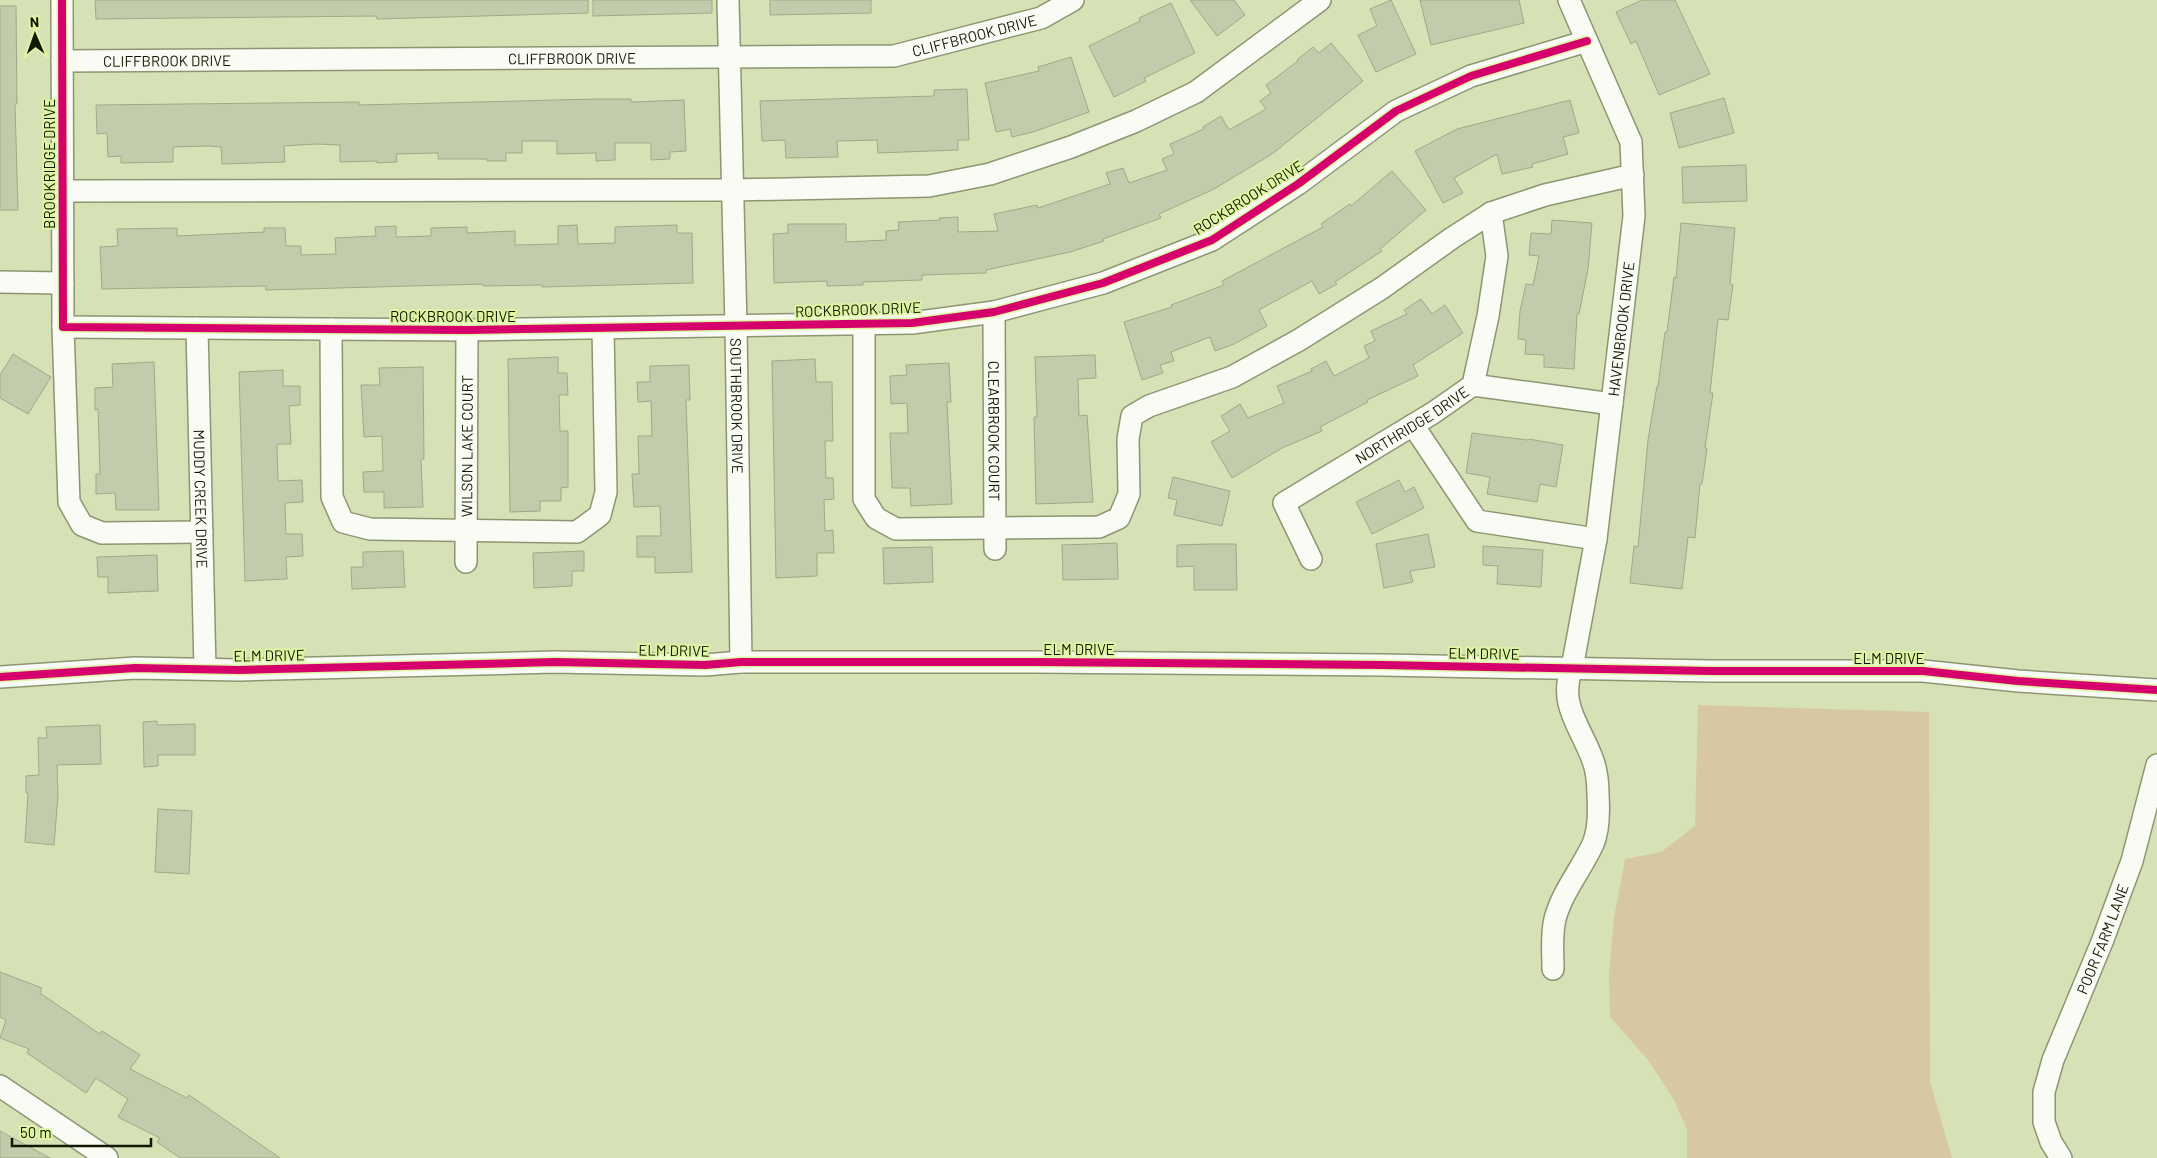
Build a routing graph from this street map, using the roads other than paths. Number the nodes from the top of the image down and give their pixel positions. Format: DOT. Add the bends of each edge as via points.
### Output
graph roads {
  1 [pos="62,0"];
  2 [pos="728,0"];
  3 [pos="1072,0"];
  4 [pos="1320,0"];
  5 [pos="1569,0"];
  6 [pos="1587,42"];
  7 [pos="728,57"];
  8 [pos="62,61"];
  9 [pos="1633,175"];
  10 [pos="732,190"];
  11 [pos="63,191"];
  12 [pos="1491,213"];
  13 [pos="0,282"];
  14 [pos="63,283"];
  15 [pos="994,312"];
  16 [pos="864,323"];
  17 [pos="736,326"];
  18 [pos="63,327"];
  19 [pos="197,328"];
  20 [pos="603,328"];
  21 [pos="331,329"];
  22 [pos="466,330"];
  23 [pos="1473,385"];
  24 [pos="1612,404"];
  25 [pos="1413,425"];
  26 [pos="995,528"];
  27 [pos="466,530"];
  28 [pos="202,532"];
  29 [pos="1596,539"];
  30 [pos="995,549"];
  31 [pos="1311,558"];
  32 [pos="466,562"];
  33 [pos="741,662"];
  34 [pos="1572,668"];
  35 [pos="204,670"];
  36 [pos="0,677"];
  37 [pos="2157,690"];
  38 [pos="2157,765"];
  39 [pos="1553,969"];
  40 [pos="0,1086"];
  41 [pos="107,1158"];
  42 [pos="2062,1158"];
  1 -- 8 [label="street, BROOKRIDGE DRIVE"];
  2 -- 7 [label="street, SOUTHBROOK DRIVE"];
  3 -- 7 [label="street, CLIFFBROOK DRIVE" via="1041,18 894,56"];
  4 -- 10 [label="street" via="1196,92 1071,148 990,174 929,186"];
  5 -- 6 [label="street, HAVENBROOK DRIVE"];
  6 -- 9 [label="street, HAVENBROOK DRIVE" via="1632,142"];
  6 -- 15 [label="street, ROCKBROOK DRIVE" via="1472,76 1396,111 1298,184 1212,240 1103,283"];
  7 -- 8 [label="street, CLIFFBROOK DRIVE"];
  7 -- 10 [label="street, SOUTHBROOK DRIVE"];
  8 -- 11 [label="street, BROOKRIDGE DRIVE"];
  9 -- 12 [label="street" via="1545,195"];
  9 -- 24 [label="street, HAVENBROOK DRIVE" via="1634,216"];
  10 -- 11 [label="street"];
  10 -- 17 [label="street, SOUTHBROOK DRIVE"];
  11 -- 14 [label="street, BROOKRIDGE DRIVE"];
  12 -- 23 [label="street" via="1497,256"];
  12 -- 26 [label="street" via="1299,340 1232,377 1149,406 1132,416 1128,439 1130,494 1119,518 1099,527"];
  13 -- 14 [label="street"];
  14 -- 18 [label="street, BROOKRIDGE DRIVE"];
  15 -- 16 [label="street, ROCKBROOK DRIVE" via="912,323"];
  15 -- 26 [label="street, CLEARBROOK COURT"];
  16 -- 17 [label="street, ROCKBROOK DRIVE"];
  16 -- 26 [label="street" via="864,499 876,518 896,529"];
  17 -- 20 [label="street, ROCKBROOK DRIVE"];
  17 -- 33 [label="street, SOUTHBROOK DRIVE"];
  18 -- 19 [label="street, ROCKBROOK DRIVE"];
  18 -- 28 [label="street, BROOKRIDGE DRIVE" via="69,502 82,525 102,533"];
  19 -- 21 [label="street, ROCKBROOK DRIVE"];
  19 -- 28 [label="street, MUDDY CREEK DRIVE"];
  20 -- 22 [label="street, ROCKBROOK DRIVE"];
  20 -- 27 [label="street" via="606,492 600,515 577,532"];
  21 -- 22 [label="street, ROCKBROOK DRIVE"];
  21 -- 27 [label="street" via="332,497 343,522 370,529"];
  22 -- 27 [label="street, WILSON LAKE COURT"];
  23 -- 24 [label="street, NORTHRIDGE DRIVE"];
  23 -- 25 [label="street, NORTHRIDGE DRIVE"];
  24 -- 29 [label="street, HAVENBROOK DRIVE"];
  25 -- 29 [label="street" via="1477,521"];
  25 -- 31 [label="street, NORTHRIDGE DRIVE" via="1284,503"];
  26 -- 30 [label="street, CLEARBROOK COURT"];
  27 -- 32 [label="street, WILSON LAKE COURT"];
  28 -- 35 [label="street, MUDDY CREEK DRIVE"];
  29 -- 34 [label="street, HAVENBROOK DRIVE"];
  33 -- 34 [label="street, ELM DRIVE"];
  33 -- 35 [label="street, ELM DRIVE" via="705,665 555,662"];
  34 -- 37 [label="street, ELM DRIVE" via="1923,671"];
  34 -- 39 [label="street, HAVENBROOK DRIVE" via="1567,681 1570,707 1598,777 1596,832 1593,844 1564,893 1555,918"];
  35 -- 36 [label="street, ELM DRIVE" via="135,668"];
  38 -- 42 [label="street, POOR FARM LANE" via="2132,861 2048,1075 2043,1112 2047,1132"];
  40 -- 41 [label="street"];
}
